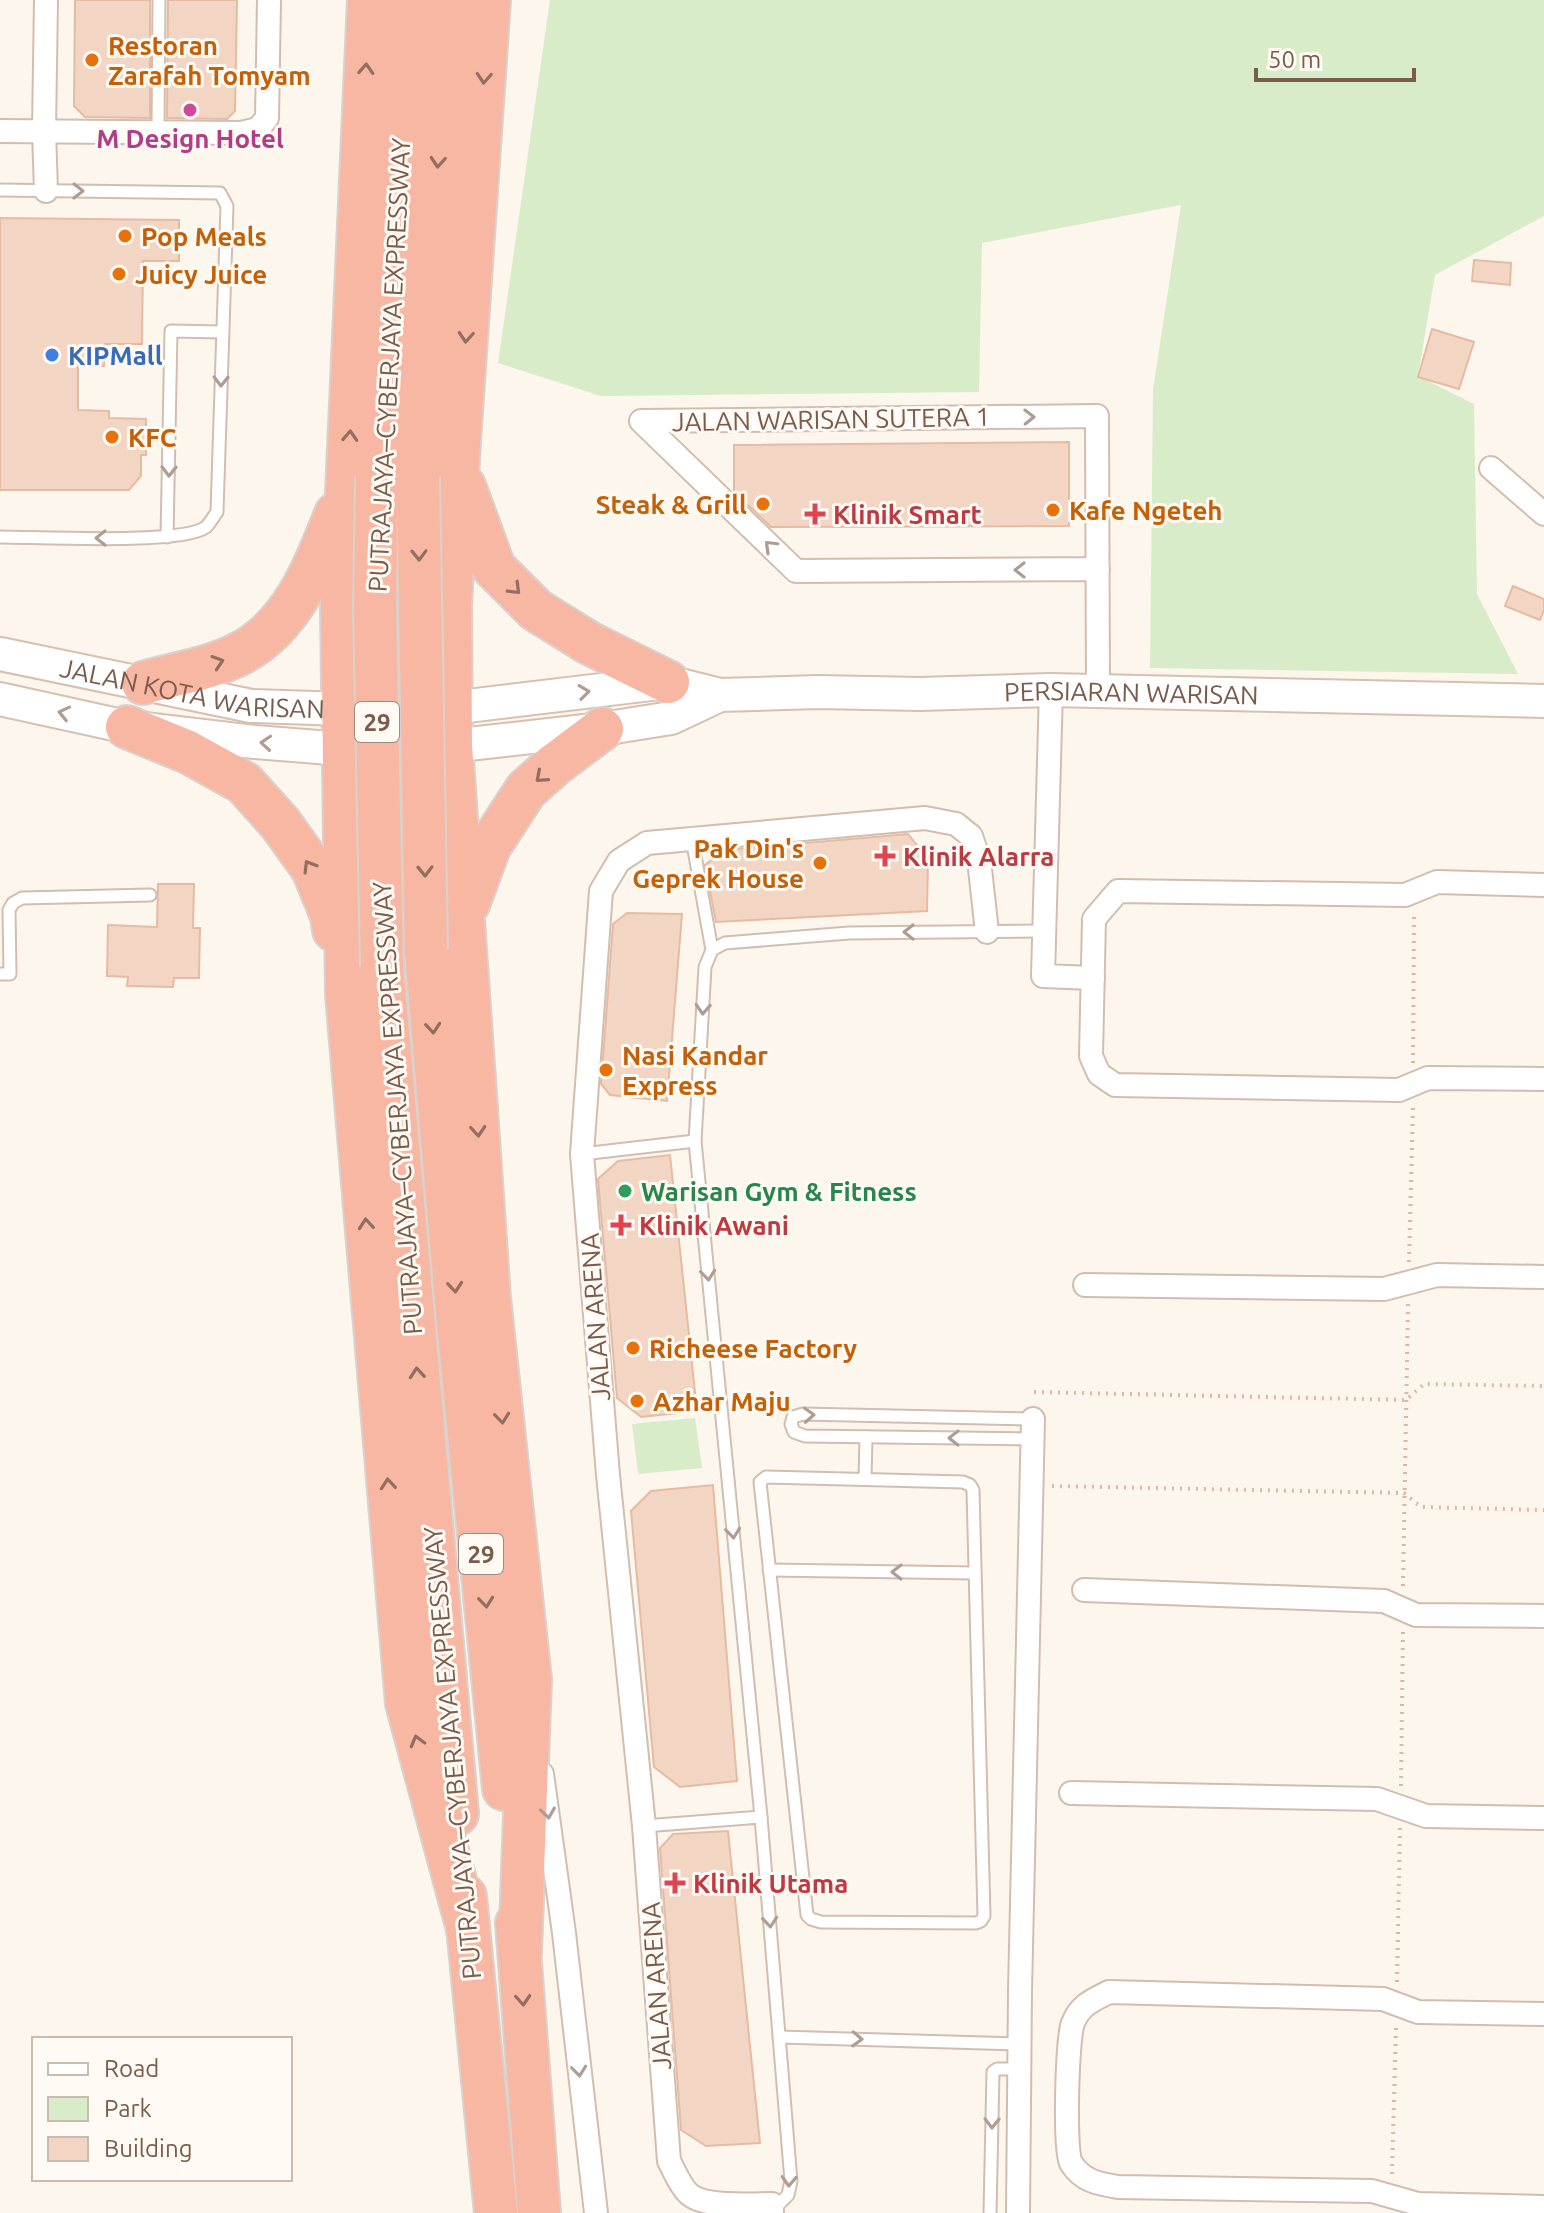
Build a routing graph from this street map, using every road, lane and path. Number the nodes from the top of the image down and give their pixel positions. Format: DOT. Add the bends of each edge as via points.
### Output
graph roads {
  1 [pos="46,0"];
  2 [pos="159,0"];
  3 [pos="269,0"];
  4 [pos="369,0"];
  5 [pos="411,0"];
  6 [pos="448,0"];
  7 [pos="489,0"];
  8 [pos="0,131"];
  9 [pos="44,131"];
  10 [pos="158,132"];
  11 [pos="0,190"];
  12 [pos="46,191"];
  13 [pos="222,332"];
  14 [pos="459,441"];
  15 [pos="1491,468"];
  16 [pos="362,482"];
  17 [pos="1544,514"];
  18 [pos="0,537"];
  19 [pos="167,537"];
  20 [pos="1098,569"];
  21 [pos="450,605"];
  22 [pos="342,606"];
  23 [pos="0,654"];
  24 [pos="668,682"];
  25 [pos="143,683"];
  26 [pos="1051,690"];
  27 [pos="1098,692"];
  28 [pos="720,695"];
  29 [pos="0,699"];
  30 [pos="1544,701"];
  31 [pos="127,727"];
  32 [pos="451,727"];
  33 [pos="344,729"];
  34 [pos="602,729"];
  35 [pos="692,839"];
  36 [pos="458,861"];
  37 [pos="344,867"];
  38 [pos="1544,885"];
  39 [pos="1414,891"];
  40 [pos="150,895"];
  41 [pos="464,914"];
  42 [pos="1044,931"];
  43 [pos="987,932"];
  44 [pos="712,950"];
  45 [pos="0,974"];
  46 [pos="1093,978"];
  47 [pos="347,994"];
  48 [pos="1544,1079"];
  49 [pos="1413,1084"];
  50 [pos="695,1141"];
  51 [pos="582,1154"];
  52 [pos="1544,1277"];
  53 [pos="1409,1283"];
  54 [pos="1085,1285"];
  55 [pos="1544,1386"];
  56 [pos="1034,1392"];
  57 [pos="1406,1400"];
  58 [pos="1033,1429"];
  59 [pos="866,1437"];
  60 [pos="865,1479"];
  61 [pos="1032,1486"];
  62 [pos="1404,1493"];
  63 [pos="1544,1510"];
  64 [pos="769,1570"];
  65 [pos="975,1573"];
  66 [pos="1084,1590"];
  67 [pos="1403,1609"];
  68 [pos="1544,1616"];
  69 [pos="530,1680"];
  70 [pos="1071,1793"];
  71 [pos="1400,1807"];
  72 [pos="761,1817"];
  73 [pos="1544,1818"];
  74 [pos="644,1826"];
  75 [pos="467,1925"];
  76 [pos="520,1952"];
  77 [pos="1396,2003"];
  78 [pos="1544,2014"];
  79 [pos="779,2037"];
  80 [pos="1020,2044"];
  81 [pos="1019,2069"];
  82 [pos="1391,2197"];
  83 [pos="1544,2207"];
  84 [pos="772,2209"];
  85 [pos="496,2213"];
  86 [pos="539,2213"];
  87 [pos="596,2213"];
  88 [pos="990,2213"];
  89 [pos="1018,2213"];
  1 -- 9 [label="street"];
  2 -- 10 [label="lane"];
  3 -- 10 [label="street" via="267,118 258,129"];
  16 -- 4 [label="highway, one-way"];
  5 -- 16 [label="highway, PUTRAJAYA–CYBERJAYA EXPRESSWAY / 29"];
  6 -- 76 [label="highway, PUTRAJAYA–CYBERJAYA EXPRESSWAY / 29, one-way, bridge" via="418,477 426,950"];
  7 -- 14 [label="highway, one-way"];
  8 -- 9 [label="street"];
  9 -- 10 [label="street"];
  9 -- 12 [label="street"];
  11 -- 12 [label="lane"];
  12 -- 13 [label="lane, one-way" via="220,193 227,206"];
  13 -- 19 [label="lane, one-way" via="217,512 205,527"];
  13 -- 19 [label="lane, one-way" via="171,331"];
  14 -- 21 [label="highway"];
  14 -- 24 [label="highway, one-way" via="464,490 494,568 536,610"];
  15 -- 17 [label="street"];
  16 -- 22 [label="highway"];
  25 -- 16 [label="highway, one-way" via="217,663 256,644 283,618 305,585"];
  75 -- 16 [label="highway, PUTRAJAYA–CYBERJAYA EXPRESSWAY / 29, one-way, bridge" via="382,966 375,609"];
  19 -- 18 [label="lane, one-way"];
  20 -- 20 [label="street, JALAN WARISAN SUTERA 1, one-way" via="796,571 641,421 1097,416"];
  20 -- 27 [label="street, JALAN WARISAN SUTERA 1"];
  21 -- 22 [label="highway" via="428,648 400,653 370,649"];
  21 -- 32 [label="highway"];
  22 -- 33 [label="highway"];
  23 -- 25 [label="street, JALAN KOTA WARISAN"];
  24 -- 28 [label="street"];
  32 -- 24 [label="street, one-way"];
  25 -- 33 [label="street, JALAN KOTA WARISAN"];
  26 -- 27 [label="street, PERSIARAN WARISAN"];
  26 -- 28 [label="street, PERSIARAN WARISAN"];
  26 -- 42 [label="street"];
  27 -- 30 [label="street, PERSIARAN WARISAN"];
  28 -- 34 [label="street" via="671,718"];
  31 -- 29 [label="street, JALAN KOTA WARISAN, one-way"];
  33 -- 31 [label="street, JALAN KOTA WARISAN, one-way" via="255,742"];
  47 -- 31 [label="highway, one-way" via="332,916 313,869 280,823 244,783"];
  32 -- 33 [label="street"];
  32 -- 34 [label="street"];
  32 -- 36 [label="highway"];
  33 -- 37 [label="highway"];
  34 -- 41 [label="highway, one-way" via="526,790 489,847"];
  35 -- 43 [label="street, JALAN ARENA" via="925,818 956,824 971,836 979,860"];
  35 -- 44 [label="lane"];
  35 -- 51 [label="street, JALAN ARENA" via="647,843 619,861 601,891"];
  36 -- 37 [label="highway" via="446,826 433,812 402,807 370,814 352,834"];
  36 -- 41 [label="highway"];
  37 -- 47 [label="highway"];
  38 -- 39 [label="street" via="1437,882"];
  39 -- 46 [label="street" via="1118,891 1094,919"];
  39 -- 49 [label="path"];
  40 -- 45 [label="lane" via="22,898 9,910 10,974"];
  41 -- 69 [label="highway, one-way" via="489,1298"];
  42 -- 43 [label="lane"];
  42 -- 46 [label="street" via="1043,976"];
  43 -- 44 [label="lane, one-way" via="849,933 725,943"];
  44 -- 50 [label="lane, one-way" via="705,967"];
  46 -- 49 [label="street" via="1091,1056 1099,1074 1115,1085 1399,1090"];
  75 -- 47 [label="highway, one-way" via="407,1703"];
  48 -- 49 [label="street" via="1428,1078"];
  49 -- 53 [label="path"];
  50 -- 51 [label="lane"];
  50 -- 72 [label="lane, one-way"];
  51 -- 74 [label="street, JALAN ARENA"];
  52 -- 53 [label="street" via="1437,1275"];
  53 -- 54 [label="street" via="1384,1289"];
  53 -- 57 [label="path"];
  55 -- 57 [label="path" via="1424,1384"];
  56 -- 57 [label="path"];
  57 -- 62 [label="path"];
  58 -- 59 [label="lane, one-way"];
  59 -- 58 [label="lane, one-way" via="805,1436 791,1429 791,1420 803,1414"];
  58 -- 61 [label="street"];
  59 -- 60 [label="lane"];
  60 -- 64 [label="lane" via="766,1477 760,1482"];
  60 -- 65 [label="lane" via="970,1485"];
  61 -- 62 [label="path"];
  61 -- 80 [label="street"];
  62 -- 63 [label="path" via="1421,1507"];
  62 -- 67 [label="path"];
  65 -- 64 [label="lane, one-way"];
  64 -- 65 [label="lane" via="807,1915 821,1922 976,1923 984,1916"];
  66 -- 67 [label="street" via="1384,1601"];
  67 -- 68 [label="street" via="1416,1615"];
  67 -- 71 [label="path"];
  69 -- 76 [label="highway"];
  69 -- 87 [label="street, one-way"];
  70 -- 71 [label="street" via="1377,1799"];
  71 -- 73 [label="street" via="1426,1816"];
  71 -- 77 [label="path"];
  72 -- 74 [label="lane"];
  72 -- 79 [label="lane, one-way"];
  74 -- 84 [label="street, JALAN ARENA" via="669,2161 690,2196"];
  75 -- 85 [label="highway, PUTRAJAYA–CYBERJAYA EXPRESSWAY / 29"];
  76 -- 86 [label="highway, PUTRAJAYA–CYBERJAYA EXPRESSWAY / 29, one-way"];
  77 -- 78 [label="street" via="1418,2012"];
  77 -- 82 [label="path"];
  77 -- 82 [label="street" via="1109,1992 1084,2004 1069,2037 1069,2160 1094,2183 1372,2191"];
  79 -- 80 [label="lane, one-way"];
  79 -- 84 [label="lane, one-way" via="791,2181 788,2195"];
  80 -- 81 [label="street"];
  81 -- 88 [label="lane, one-way" via="993,2072"];
  81 -- 89 [label="street"];
  82 -- 83 [label="street" via="1418,2204"];
}
